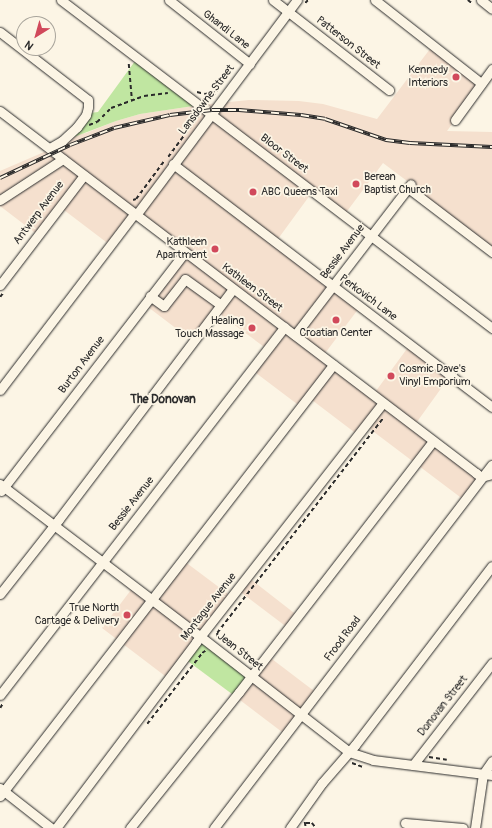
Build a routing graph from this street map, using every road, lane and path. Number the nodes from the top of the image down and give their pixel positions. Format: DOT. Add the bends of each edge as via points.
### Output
graph roads {
  1 [pos="61,0"];
  2 [pos="169,0"];
  3 [pos="272,0"];
  4 [pos="297,0"];
  5 [pos="375,0"];
  6 [pos="481,0"];
  7 [pos="492,9"];
  8 [pos="288,12"];
  9 [pos="0,32"];
  10 [pos="126,59"];
  11 [pos="250,64"];
  12 [pos="492,70"];
  13 [pos="481,83"];
  14 [pos="180,90"];
  15 [pos="389,90"];
  16 [pos="132,100"];
  17 [pos="0,111"];
  18 [pos="212,114"];
  19 [pos="455,120"];
  20 [pos="77,128"];
  21 [pos="50,148"];
  22 [pos="63,159"];
  23 [pos="173,164"];
  24 [pos="84,175"];
  25 [pos="0,200"];
  26 [pos="135,215"];
  27 [pos="371,235"];
  28 [pos="184,252"];
  29 [pos="492,252"];
  30 [pos="0,285"];
  31 [pos="332,287"];
  32 [pos="233,289"];
  33 [pos="150,296"];
  34 [pos="221,305"];
  35 [pos="284,327"];
  36 [pos="492,328"];
  37 [pos="295,335"];
  38 [pos="333,365"];
  39 [pos="0,390"];
  40 [pos="382,404"];
  41 [pos="492,407"];
  42 [pos="383,418"];
  43 [pos="433,441"];
  44 [pos="492,464"];
  45 [pos="492,474"];
  46 [pos="481,477"];
  47 [pos="1,488"];
  48 [pos="54,526"];
  49 [pos="102,563"];
  50 [pos="492,566"];
  51 [pos="0,594"];
  52 [pos="153,600"];
  53 [pos="201,637"];
  54 [pos="217,638"];
  55 [pos="492,663"];
  56 [pos="251,676"];
  57 [pos="0,695"];
  58 [pos="301,715"];
  59 [pos="349,752"];
  60 [pos="420,755"];
  61 [pos="450,760"];
  62 [pos="492,761"];
  63 [pos="413,764"];
  64 [pos="487,775"];
  65 [pos="1,792"];
  66 [pos="306,823"];
  67 [pos="405,823"];
  68 [pos="51,828"];
  69 [pos="56,828"];
  70 [pos="130,828"];
  71 [pos="214,828"];
  72 [pos="290,828"];
  73 [pos="316,828"];
  74 [pos="462,828"];
  75 [pos="475,828"];
  1 -- 14 [label="street, Bloor Street"];
  2 -- 11 [label="street, Ghandi Lane"];
  3 -- 8 [label="street, Patterson Street"];
  4 -- 8 [label="street, Lansdowne Street"];
  5 -- 13 [label="street"];
  6 -- 7 [label="street"];
  8 -- 11 [label="street, Lansdowne Street"];
  8 -- 15 [label="street, Patterson Street"];
  9 -- 20 [label="street" via="88,100 86,115"];
  10 -- 16 [label="path" via="130,65"];
  11 -- 18 [label="street, Lansdowne Street"];
  12 -- 13 [label="street"];
  13 -- 19 [label="street"];
  14 -- 16 [label="path"];
  14 -- 18 [label="street, Bloor Street"];
  16 -- 20 [label="path" via="112,108 97,122"];
  17 -- 21 [label="street, Kathleen Street"];
  18 -- 23 [label="street, Lansdowne Street"];
  18 -- 27 [label="street, Bloor Street"];
  20 -- 21 [label="street"];
  21 -- 22 [label="street, Kathleen Street"];
  22 -- 24 [label="street, Kathleen Street"];
  22 -- 25 [label="street"];
  23 -- 26 [label="street, Lansdowne Street"];
  23 -- 31 [label="street, Perkovich Lane"];
  24 -- 26 [label="street, Kathleen Street"];
  24 -- 30 [label="street, Antwerp Avenue"];
  26 -- 28 [label="street, Kathleen Street"];
  26 -- 39 [label="street, Lansdowne Street"];
  27 -- 29 [label="street, Bessie Avenue" via="409,186"];
  27 -- 31 [label="street, Bessie Avenue"];
  27 -- 36 [label="street, Bloor Street"];
  28 -- 32 [label="street, Kathleen Street"];
  28 -- 33 [label="street, Burton Avenue"];
  31 -- 37 [label="street, Bessie Avenue"];
  31 -- 41 [label="street, Perkovich Lane"];
  32 -- 34 [label="street"];
  32 -- 35 [label="street, Kathleen Street"];
  33 -- 34 [label="street" via="164,306 186,279"];
  33 -- 47 [label="street, Burton Avenue"];
  34 -- 48 [label="street"];
  35 -- 37 [label="street, Kathleen Street"];
  35 -- 49 [label="street, Bessie Avenue"];
  37 -- 38 [label="street, Kathleen Street"];
  38 -- 40 [label="street, Kathleen Street"];
  38 -- 52 [label="street"];
  40 -- 43 [label="street, Kathleen Street"];
  40 -- 53 [label="street, Montague Avenue"];
  42 -- 54 [label="path" via="217,633"];
  43 -- 46 [label="street, Kathleen Street"];
  43 -- 56 [label="street"];
  44 -- 46 [label="street, Frood Road"];
  45 -- 46 [label="street"];
  46 -- 58 [label="street, Frood Road"];
  47 -- 48 [label="street, Jean Street"];
  48 -- 49 [label="street, Jean Street"];
  48 -- 51 [label="street"];
  49 -- 52 [label="street, Jean Street"];
  49 -- 57 [label="street, Bessie Avenue"];
  50 -- 59 [label="street"];
  52 -- 53 [label="street, Jean Street"];
  52 -- 65 [label="street"];
  53 -- 56 [label="street, Jean Street"];
  53 -- 69 [label="street, Montague Avenue"];
  55 -- 60 [label="street, Donovan Street"];
  56 -- 58 [label="street, Jean Street"];
  56 -- 70 [label="street"];
  58 -- 59 [label="street, Jean Street"];
  58 -- 71 [label="street, Frood Road"];
  59 -- 63 [label="street, Jean Street" via="372,760"];
  59 -- 72 [label="street" via="322,783"];
  60 -- 61 [label="path"];
  60 -- 63 [label="street, Donovan Street"];
  62 -- 64 [label="street"];
  63 -- 64 [label="street, Jean Street"];
  64 -- 75 [label="street"];
  65 -- 68 [label="street"];
  66 -- 73 [label="path" via="312,823"];
  67 -- 74 [label="street"];
}
